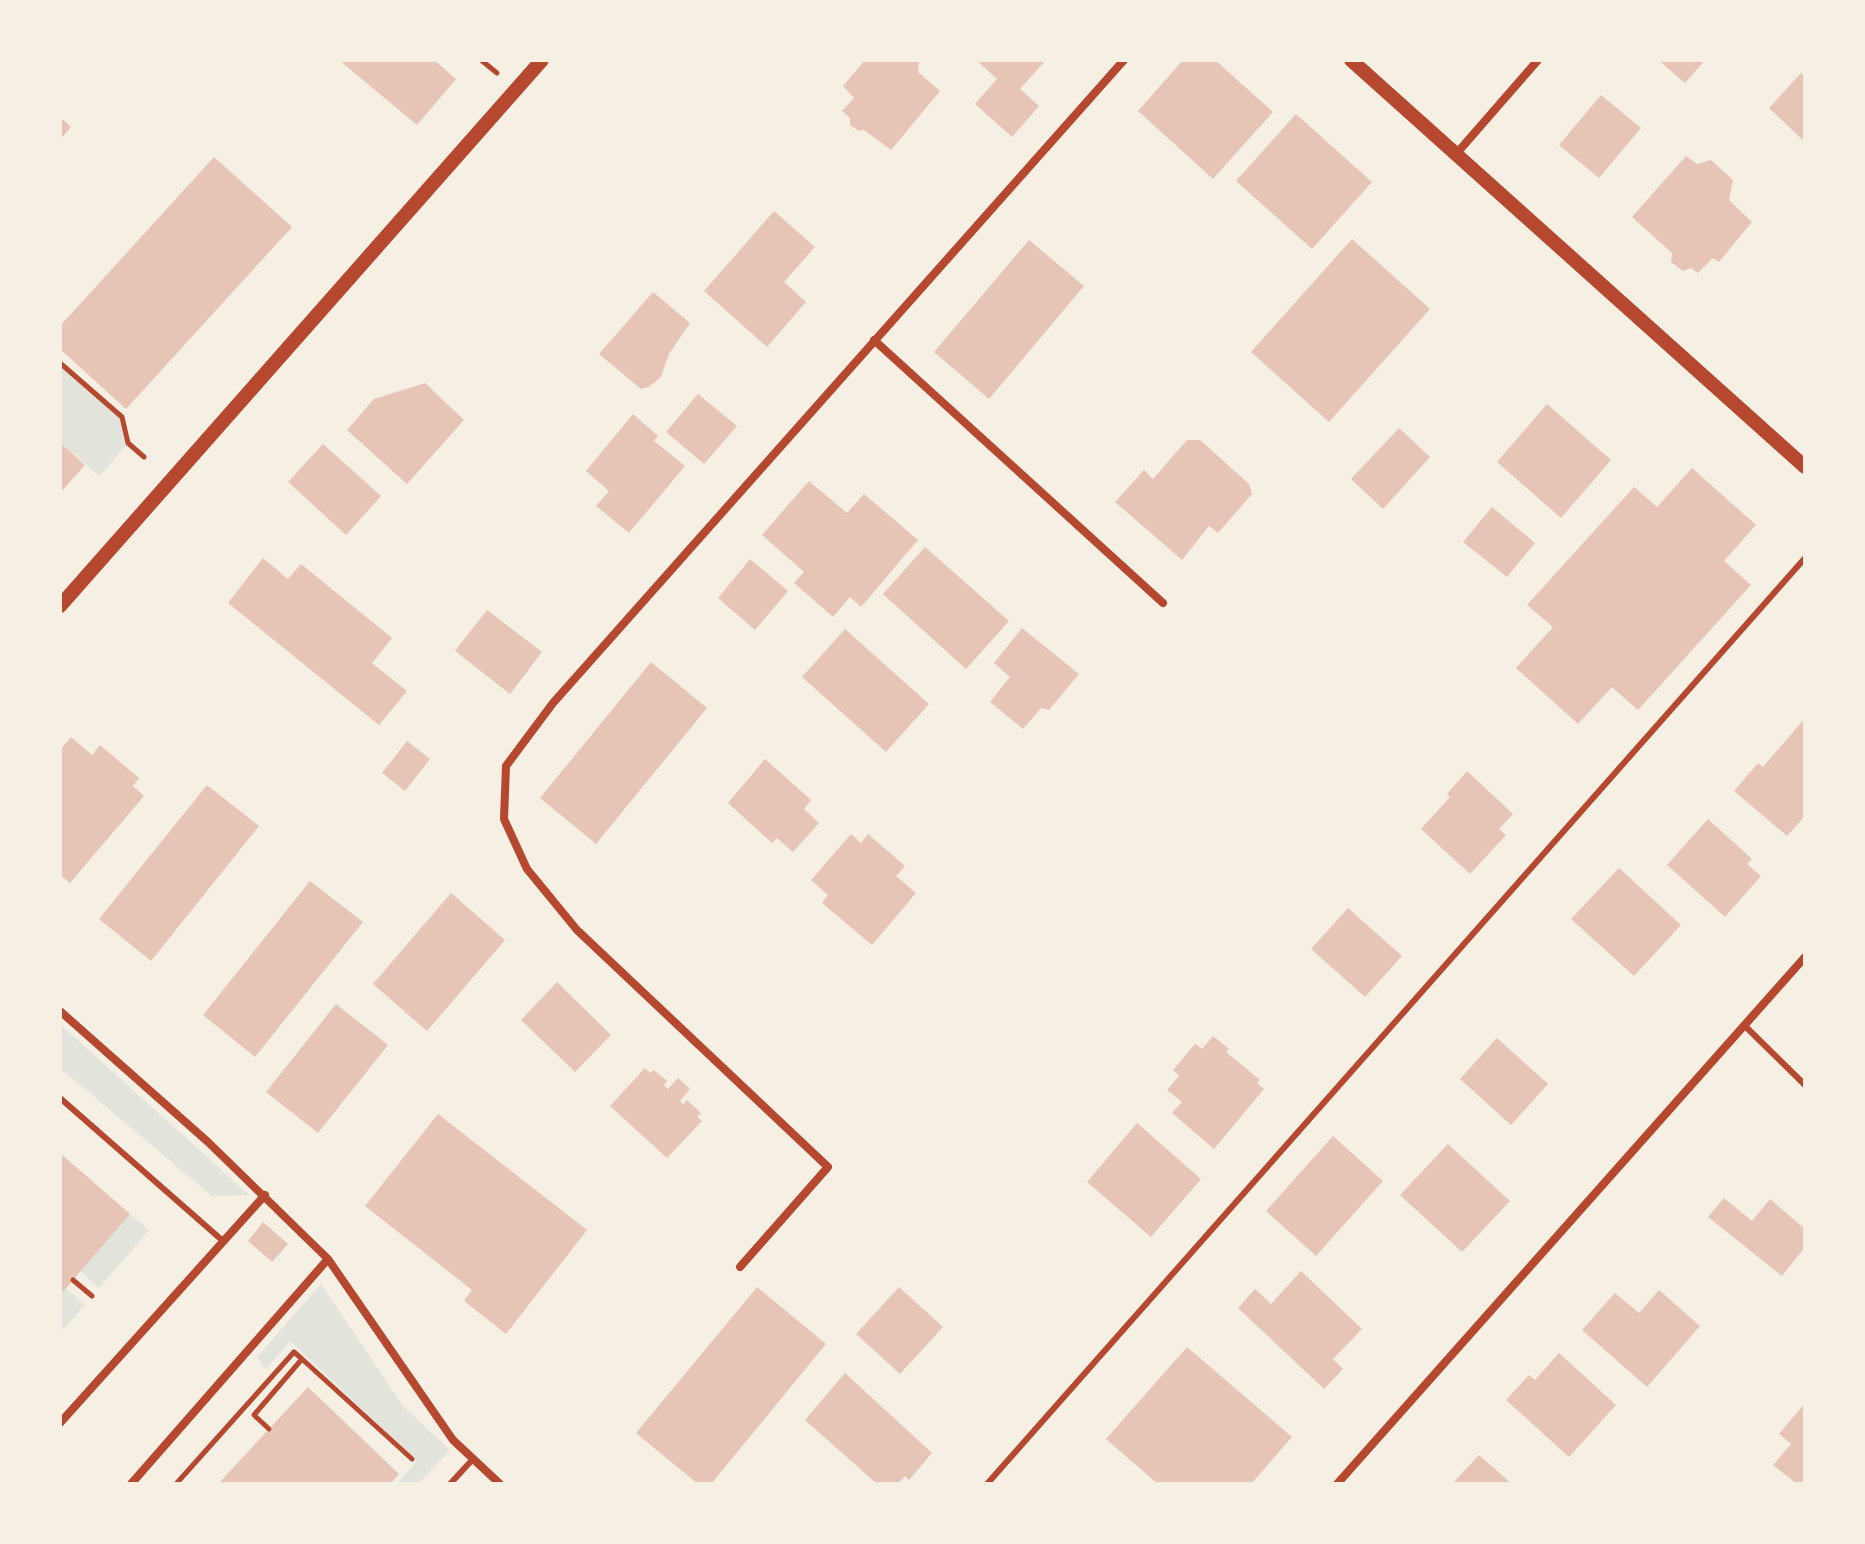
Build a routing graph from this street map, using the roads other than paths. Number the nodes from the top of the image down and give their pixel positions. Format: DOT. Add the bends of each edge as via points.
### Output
graph roads {
  1 [pos="542,60"];
  2 [pos="1124,60"];
  3 [pos="1351,60"];
  4 [pos="1538,60"];
  5 [pos="1457,153"];
  6 [pos="874,340"];
  7 [pos="1805,467"];
  8 [pos="1805,558"];
  9 [pos="1163,603"];
  10 [pos="60,606"];
  11 [pos="1805,957"];
  12 [pos="60,1011"];
  13 [pos="1744,1025"];
  14 [pos="1805,1085"];
  15 [pos="60,1098"];
  16 [pos="265,1195"];
  17 [pos="223,1241"];
  18 [pos="328,1259"];
  19 [pos="740,1267"];
  20 [pos="60,1423"];
  21 [pos="473,1459"];
  22 [pos="131,1484"];
  23 [pos="450,1484"];
  24 [pos="500,1484"];
  25 [pos="987,1484"];
  26 [pos="1337,1484"];
  1 -- 10 [label="street"];
  2 -- 6 [label="street"];
  3 -- 5 [label="street"];
  4 -- 5 [label="street"];
  5 -- 7 [label="street"];
  6 -- 9 [label="street"];
  6 -- 19 [label="street" via="553,703 506,766 504,819 527,869 577,930 828,1167"];
  8 -- 25 [label="lane"];
  11 -- 13 [label="street"];
  12 -- 16 [label="street"];
  13 -- 14 [label="lane"];
  13 -- 26 [label="street"];
  15 -- 17 [label="lane"];
  16 -- 17 [label="street"];
  16 -- 18 [label="street"];
  17 -- 20 [label="street"];
  18 -- 21 [label="street" via="453,1440"];
  18 -- 22 [label="street"];
  21 -- 23 [label="lane"];
  21 -- 24 [label="street"];
}
